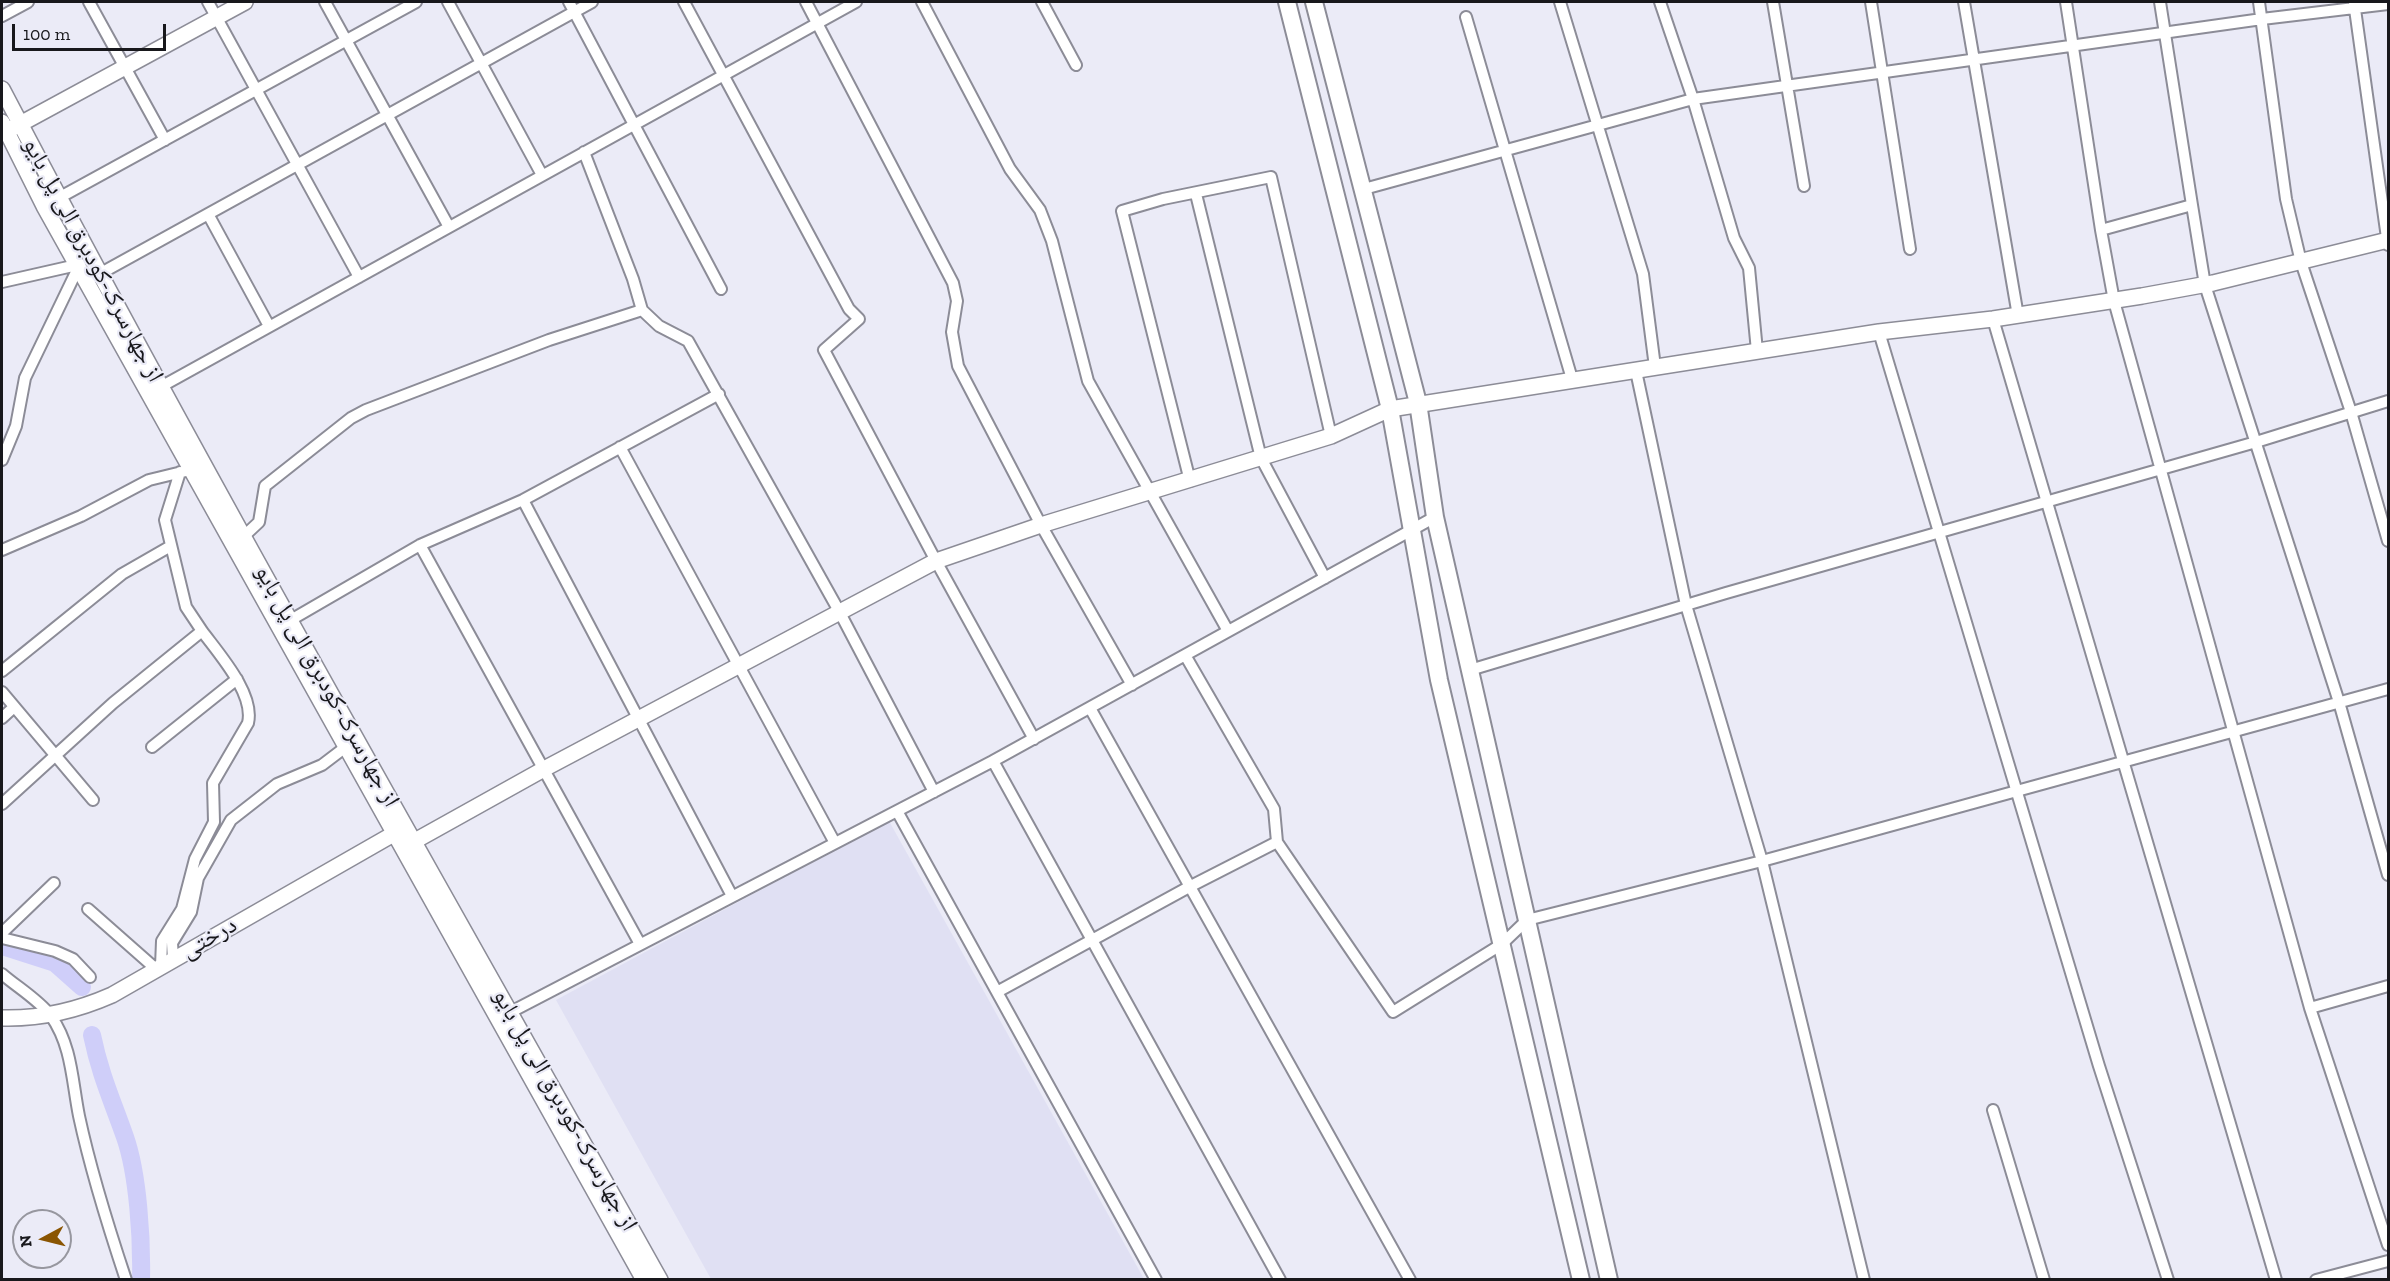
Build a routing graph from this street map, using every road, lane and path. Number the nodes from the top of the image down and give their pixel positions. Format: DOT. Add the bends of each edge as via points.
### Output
graph roads {
  1 [pos="28,2"];
  2 [pos="89,2"];
  3 [pos="208,2"];
  4 [pos="245,2"];
  5 [pos="325,2"];
  6 [pos="416,2"];
  7 [pos="448,2"];
  8 [pos="592,2"];
  9 [pos="684,2"];
  10 [pos="806,2"];
  11 [pos="856,2"];
  12 [pos="922,2"];
  13 [pos="1042,2"];
  14 [pos="1287,2"];
  15 [pos="1314,2"];
  16 [pos="1560,2"];
  17 [pos="1660,2"];
  18 [pos="1773,2"];
  19 [pos="1871,2"];
  20 [pos="1964,2"];
  21 [pos="2066,2"];
  22 [pos="2160,2"];
  23 [pos="2259,2"];
  24 [pos="2354,4"];
  25 [pos="2388,4"];
  26 [pos="571,6"];
  27 [pos="2,16"];
  28 [pos="1466,17"];
  29 [pos="217,18"];
  30 [pos="2262,19"];
  31 [pos="817,22"];
  32 [pos="2165,34"];
  33 [pos="347,40"];
  34 [pos="2074,47"];
  35 [pos="1975,61"];
  36 [pos="481,63"];
  37 [pos="1076,65"];
  38 [pos="125,67"];
  39 [pos="1882,72"];
  40 [pos="723,75"];
  41 [pos="1787,85"];
  42 [pos="2,89"];
  43 [pos="256,90"];
  44 [pos="1693,99"];
  45 [pos="388,115"];
  46 [pos="634,123"];
  47 [pos="20,124"];
  48 [pos="1599,125"];
  49 [pos="4,127"];
  50 [pos="165,140"];
  51 [pos="1506,151"];
  52 [pos="584,152"];
  53 [pos="297,165"];
  54 [pos="542,175"];
  55 [pos="1804,186"];
  56 [pos="1364,189"];
  57 [pos="1196,194"];
  58 [pos="59,198"];
  59 [pos="2192,205"];
  60 [pos="44,206"];
  61 [pos="208,214"];
  62 [pos="449,226"];
  63 [pos="2101,231"];
  64 [pos="2388,242"];
  65 [pos="1910,249"];
  66 [pos="84,261"];
  67 [pos="2301,262"];
  68 [pos="359,277"];
  69 [pos="93,278"];
  70 [pos="2,282"];
  71 [pos="2205,285"];
  72 [pos="721,289"];
  73 [pos="2114,301"];
  74 [pos="642,310"];
  75 [pos="2018,316"];
  76 [pos="1993,320"];
  77 [pos="269,326"];
  78 [pos="1879,332"];
  79 [pos="1756,351"];
  80 [pos="1655,367"];
  81 [pos="1636,371"];
  82 [pos="1572,379"];
  83 [pos="155,390"];
  84 [pos="718,394"];
  85 [pos="2388,401"];
  86 [pos="1418,403"];
  87 [pos="1390,409"];
  88 [pos="2351,412"];
  89 [pos="1331,436"];
  90 [pos="2256,442"];
  91 [pos="620,447"];
  92 [pos="1261,458"];
  93 [pos="2,460"];
  94 [pos="2161,469"];
  95 [pos="186,471"];
  96 [pos="1190,481"];
  97 [pos="1152,493"];
  98 [pos="523,500"];
  99 [pos="2046,501"];
  100 [pos="1435,517"];
  101 [pos="1041,525"];
  102 [pos="1412,530"];
  103 [pos="1939,532"];
  104 [pos="243,537"];
  105 [pos="2388,541"];
  106 [pos="420,545"];
  107 [pos="169,547"];
  108 [pos="2,550"];
  109 [pos="936,561"];
  110 [pos="1325,578"];
  111 [pos="1686,606"];
  112 [pos="839,611"];
  113 [pos="289,621"];
  114 [pos="202,631"];
  115 [pos="1228,631"];
  116 [pos="1185,655"];
  117 [pos="737,666"];
  118 [pos="1470,670"];
  119 [pos="2,671"];
  120 [pos="237,679"];
  121 [pos="1132,685"];
  122 [pos="2388,689"];
  123 [pos="2,692"];
  124 [pos="2339,702"];
  125 [pos="14,707"];
  126 [pos="1090,708"];
  127 [pos="2,718"];
  128 [pos="639,720"];
  129 [pos="2233,731"];
  130 [pos="1034,739"];
  131 [pos="347,746"];
  132 [pos="152,747"];
  133 [pos="55,756"];
  134 [pos="993,761"];
  135 [pos="2123,762"];
  136 [pos="544,769"];
  137 [pos="2017,791"];
  138 [pos="934,792"];
  139 [pos="93,800"];
  140 [pos="2,804"];
  141 [pos="897,811"];
  142 [pos="401,830"];
  143 [pos="1277,842"];
  144 [pos="835,843"];
  145 [pos="409,844"];
  146 [pos="195,859"];
  147 [pos="1762,861"];
  148 [pos="206,865"];
  149 [pos="2388,875"];
  150 [pos="54,884"];
  151 [pos="1189,887"];
  152 [pos="732,897"];
  153 [pos="88,909"];
  154 [pos="1527,920"];
  155 [pos="2,933"];
  156 [pos="2,938"];
  157 [pos="1093,941"];
  158 [pos="640,944"];
  159 [pos="1502,944"];
  160 [pos="164,964"];
  161 [pos="2,974"];
  162 [pos="90,977"];
  163 [pos="2388,986"];
  164 [pos="997,992"];
  165 [pos="2310,1008"];
  166 [pos="50,1014"];
  167 [pos="505,1015"];
  168 [pos="2,1018"];
  169 [pos="1993,1110"];
  170 [pos="2388,1245"];
  171 [pos="2388,1261"];
  172 [pos="126,1280"];
  173 [pos="644,1280"];
  174 [pos="660,1280"];
  175 [pos="1156,1280"];
  176 [pos="1280,1280"];
  177 [pos="1410,1280"];
  178 [pos="1581,1280"];
  179 [pos="1609,1280"];
  180 [pos="1864,1280"];
  181 [pos="2044,1280"];
  182 [pos="2168,1280"];
  183 [pos="2276,1280"];
  184 [pos="2316,1280"];
  1 -- 27 [label="street"];
  2 -- 38 [label="street"];
  3 -- 29 [label="street"];
  4 -- 29 [label="street"];
  5 -- 33 [label="street"];
  6 -- 33 [label="street"];
  7 -- 36 [label="street"];
  8 -- 26 [label="street"];
  9 -- 40 [label="street"];
  10 -- 31 [label="street"];
  11 -- 31 [label="street"];
  12 -- 97 [label="street" via="1010,169 1040,210 1052,241 1088,381"];
  13 -- 37 [label="street"];
  14 -- 87 [label="main road"];
  15 -- 56 [label="main road"];
  16 -- 48 [label="street"];
  17 -- 44 [label="street"];
  18 -- 41 [label="street"];
  19 -- 39 [label="street"];
  20 -- 35 [label="street"];
  21 -- 34 [label="street"];
  22 -- 32 [label="street"];
  23 -- 30 [label="street"];
  24 -- 25 [label="street"];
  24 -- 30 [label="street"];
  24 -- 64 [label="street"];
  26 -- 36 [label="street"];
  26 -- 46 [label="street"];
  28 -- 51 [label="street"];
  29 -- 38 [label="street"];
  29 -- 43 [label="street"];
  30 -- 32 [label="street"];
  30 -- 67 [label="street" via="2286,200"];
  31 -- 40 [label="street"];
  31 -- 101 [label="street" via="953,283 957,301 952,332 958,366"];
  32 -- 34 [label="street"];
  32 -- 59 [label="street"];
  33 -- 43 [label="street"];
  33 -- 45 [label="street"];
  34 -- 35 [label="street"];
  34 -- 63 [label="street"];
  35 -- 39 [label="street"];
  35 -- 75 [label="street"];
  36 -- 45 [label="street"];
  36 -- 54 [label="street"];
  38 -- 47 [label="street"];
  38 -- 50 [label="street"];
  39 -- 41 [label="street"];
  39 -- 65 [label="street"];
  40 -- 46 [label="street"];
  40 -- 109 [label="street" via="849,309 859,319 824,350"];
  41 -- 44 [label="street"];
  41 -- 55 [label="street"];
  42 -- 47 [label="street, از جهارسرک-کودبرق الی پل بایو"];
  43 -- 50 [label="street"];
  43 -- 53 [label="street"];
  44 -- 48 [label="street"];
  44 -- 79 [label="street" via="1734,238 1749,268"];
  45 -- 53 [label="street"];
  45 -- 62 [label="street"];
  46 -- 52 [label="street"];
  46 -- 72 [label="street"];
  47 -- 49 [label="street"];
  47 -- 58 [label="street, از جهارسرک-کودبرق الی پل بایو"];
  48 -- 51 [label="street"];
  48 -- 80 [label="street" via="1643,274"];
  49 -- 60 [label="street, از جهارسرک-کودبرق الی پل بایو"];
  50 -- 58 [label="street"];
  51 -- 56 [label="street"];
  51 -- 82 [label="street"];
  52 -- 54 [label="street"];
  52 -- 74 [label="street"];
  53 -- 61 [label="street"];
  53 -- 68 [label="street"];
  54 -- 62 [label="street"];
  56 -- 86 [label="main road"];
  57 -- 89 [label="street" via="1271,177"];
  57 -- 92 [label="street"];
  57 -- 96 [label="street" via="1122,211"];
  58 -- 60 [label="street"];
  58 -- 66 [label="street, از جهارسرک-کودبرق الی پل بایو"];
  59 -- 63 [label="street"];
  59 -- 71 [label="street"];
  60 -- 66 [label="street, از جهارسرک-کودبرق الی پل بایو"];
  61 -- 69 [label="street"];
  61 -- 77 [label="street"];
  62 -- 68 [label="street"];
  63 -- 73 [label="street"];
  64 -- 67 [label="street"];
  66 -- 69 [label="street, از جهارسرک-کودبرق الی پل بایو"];
  66 -- 70 [label="street"];
  66 -- 93 [label="street" via="25,378 16,426"];
  67 -- 71 [label="street"];
  67 -- 88 [label="street"];
  68 -- 77 [label="street"];
  69 -- 83 [label="street, از جهارسرک-کودبرق الی پل بایو"];
  71 -- 73 [label="street"];
  71 -- 90 [label="street"];
  73 -- 75 [label="street"];
  73 -- 94 [label="street"];
  74 -- 84 [label="street" via="659,326 688,341"];
  74 -- 104 [label="street" via="549,340 351,418 265,486 260,522"];
  75 -- 76 [label="street"];
  76 -- 78 [label="street"];
  76 -- 99 [label="street"];
  77 -- 83 [label="street"];
  78 -- 79 [label="street"];
  78 -- 103 [label="street"];
  79 -- 80 [label="street"];
  80 -- 81 [label="street"];
  81 -- 82 [label="street"];
  81 -- 111 [label="street"];
  82 -- 86 [label="street"];
  83 -- 95 [label="street, از جهارسرک-کودبرق الی پل بایو"];
  83 -- 104 [label="street, از جهارسرک-کودبرق الی پل بایو"];
  84 -- 91 [label="street"];
  84 -- 112 [label="street"];
  85 -- 88 [label="street"];
  86 -- 87 [label="street"];
  86 -- 100 [label="main road"];
  87 -- 89 [label="street"];
  87 -- 102 [label="main road"];
  88 -- 90 [label="street"];
  88 -- 105 [label="street"];
  89 -- 92 [label="street"];
  90 -- 94 [label="street"];
  90 -- 124 [label="street"];
  91 -- 98 [label="street"];
  91 -- 117 [label="street"];
  92 -- 96 [label="street"];
  92 -- 110 [label="street"];
  94 -- 99 [label="street"];
  94 -- 129 [label="street"];
  95 -- 107 [label="street" via="165,520"];
  95 -- 108 [label="street" via="149,480 81,516"];
  95 -- 131 [label="street, از جهارسرک-کودبرق الی پل بایو"];
  96 -- 97 [label="street"];
  97 -- 101 [label="street"];
  97 -- 115 [label="street"];
  98 -- 106 [label="street"];
  98 -- 128 [label="street"];
  99 -- 103 [label="street"];
  99 -- 135 [label="street"];
  100 -- 102 [label="street"];
  100 -- 118 [label="main road"];
  101 -- 109 [label="street"];
  101 -- 121 [label="street"];
  102 -- 110 [label="street"];
  102 -- 159 [label="main road" via="1438,680"];
  103 -- 111 [label="street"];
  103 -- 137 [label="street"];
  104 -- 113 [label="street, از جهارسرک-کودبرق الی پل بایو"];
  106 -- 113 [label="street"];
  106 -- 136 [label="street"];
  107 -- 114 [label="street" via="186,607"];
  107 -- 119 [label="street" via="122,574"];
  109 -- 112 [label="street"];
  109 -- 130 [label="street"];
  110 -- 115 [label="street"];
  111 -- 118 [label="street"];
  111 -- 147 [label="street"];
  112 -- 117 [label="street"];
  112 -- 138 [label="street"];
  113 -- 142 [label="street, از جهارسرک-کودبرق الی پل بایو"];
  114 -- 120 [label="street"];
  114 -- 133 [label="street"];
  115 -- 116 [label="street"];
  116 -- 121 [label="street"];
  116 -- 143 [label="street" via="1274,809"];
  117 -- 128 [label="street"];
  117 -- 144 [label="street"];
  118 -- 154 [label="main road"];
  120 -- 132 [label="street"];
  120 -- 146 [label="street" via="250,713 248,723 213,783 214,822"];
  121 -- 126 [label="street"];
  122 -- 124 [label="street"];
  123 -- 125 [label="street"];
  124 -- 129 [label="street"];
  124 -- 149 [label="street"];
  125 -- 127 [label="street"];
  125 -- 133 [label="street"];
  126 -- 130 [label="street"];
  126 -- 151 [label="street"];
  128 -- 136 [label="street"];
  128 -- 152 [label="street"];
  129 -- 135 [label="street"];
  129 -- 165 [label="street"];
  130 -- 134 [label="street"];
  131 -- 142 [label="street, از جهارسرک-کودبرق الی پل بایو"];
  131 -- 148 [label="street" via="322,765 277,784 231,820"];
  133 -- 139 [label="street"];
  133 -- 140 [label="street"];
  134 -- 138 [label="street"];
  134 -- 157 [label="street"];
  135 -- 137 [label="street"];
  135 -- 183 [label="street"];
  136 -- 145 [label="street"];
  136 -- 158 [label="street"];
  137 -- 147 [label="street"];
  137 -- 182 [label="street"];
  138 -- 141 [label="street"];
  141 -- 144 [label="street"];
  141 -- 164 [label="street"];
  142 -- 145 [label="street, از جهارسرک-کودبرق الی پل بایو"];
  142 -- 160 [label="street, درختی"];
  143 -- 151 [label="street"];
  143 -- 159 [label="street" via="1393,1012"];
  144 -- 152 [label="street"];
  145 -- 167 [label="street, از جهارسرک-کودبرق الی پل بایو"];
  146 -- 148 [label="street"];
  146 -- 160 [label="street" via="182,909 162,941"];
  147 -- 154 [label="street"];
  147 -- 180 [label="street"];
  148 -- 160 [label="street" via="198,878 191,912"];
  150 -- 155 [label="street"];
  151 -- 157 [label="street"];
  151 -- 177 [label="street"];
  152 -- 158 [label="street"];
  153 -- 160 [label="street"];
  154 -- 159 [label="street"];
  154 -- 179 [label="main road"];
  156 -- 162 [label="street" via="73,958"];
  157 -- 164 [label="street"];
  157 -- 176 [label="street"];
  158 -- 167 [label="street"];
  159 -- 178 [label="main road"];
  160 -- 166 [label="street, درختی" via="92,1004"];
  161 -- 166 [label="street"];
  163 -- 165 [label="street"];
  164 -- 175 [label="street"];
  165 -- 170 [label="street"];
  166 -- 168 [label="street, درختی"];
  166 -- 172 [label="street" via="70,1057 79,1116"];
  167 -- 173 [label="street, از جهارسرک-کودبرق الی پل بایو"];
  167 -- 174 [label="street, از جهارسرک-کودبرق الی پل بایو"];
  169 -- 181 [label="street"];
  171 -- 184 [label="street"];
}
